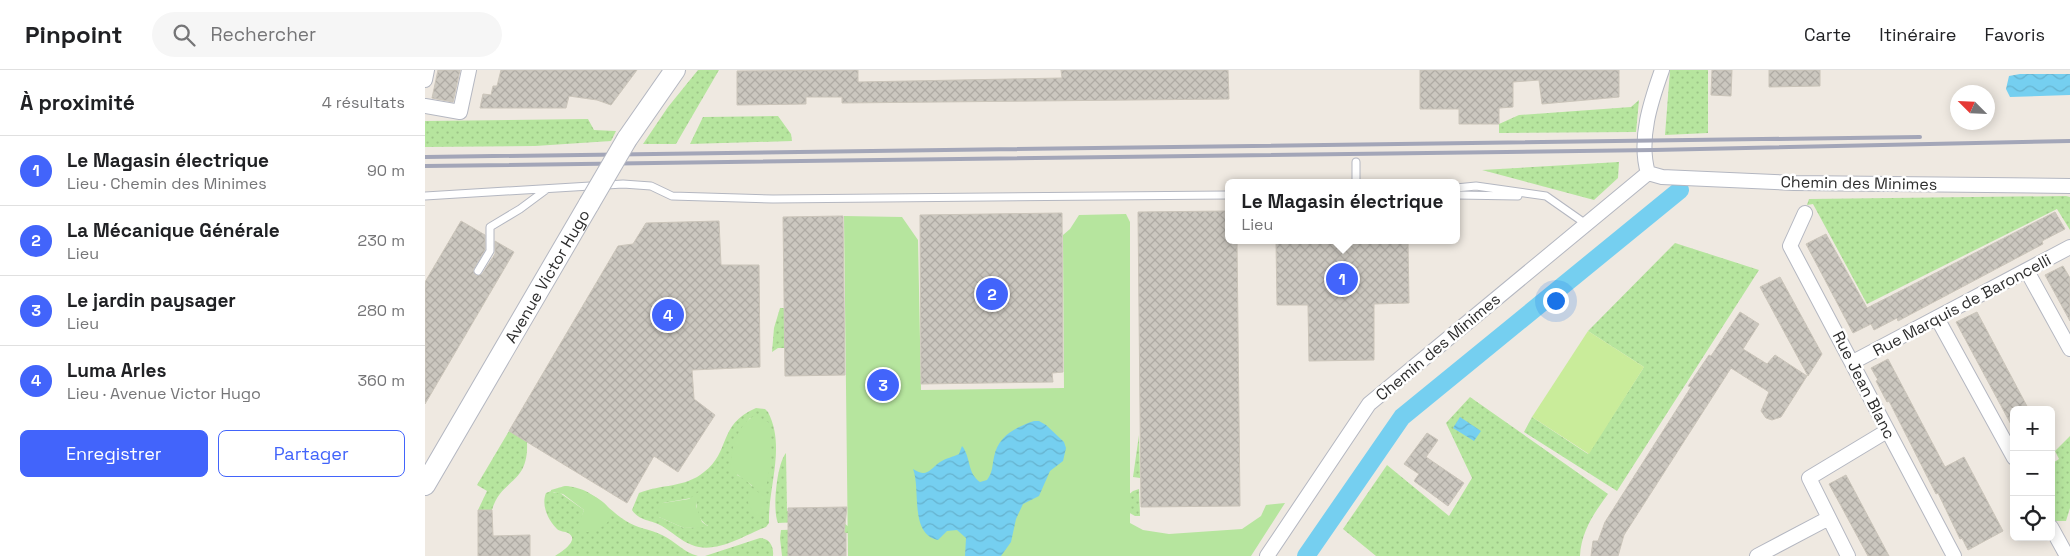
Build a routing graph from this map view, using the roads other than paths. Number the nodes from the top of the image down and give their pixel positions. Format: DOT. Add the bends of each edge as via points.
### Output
graph roads {
  1 [pos="427,70"];
  2 [pos="469,70"];
  3 [pos="675,70"];
  4 [pos="1662,70"];
  5 [pos="425,80"];
  6 [pos="425,106"];
  7 [pos="1356,162"];
  8 [pos="1648,173"];
  9 [pos="1356,179"];
  10 [pos="2070,186"];
  11 [pos="547,188"];
  12 [pos="1460,188"];
  13 [pos="1225,195"];
  14 [pos="1460,195"];
  15 [pos="1538,195"];
  16 [pos="425,196"];
  17 [pos="1805,213"];
  18 [pos="1586,224"];
  19 [pos="2070,247"];
  20 [pos="2027,270"];
  21 [pos="478,271"];
  22 [pos="1937,318"];
  23 [pos="2070,349"];
  24 [pos="1853,362"];
  25 [pos="1887,431"];
  26 [pos="2010,451"];
  27 [pos="425,485"];
  28 [pos="1829,518"];
  29 [pos="2055,534"];
  30 [pos="1267,556"];
  31 [pos="1757,556"];
  32 [pos="1848,556"];
  33 [pos="1954,556"];
  34 [pos="2067,556"];
  1 -- 5 [label="street"];
  2 -- 6 [label="street" via="460,112"];
  3 -- 27 [label="main road, Avenue Victor Hugo, bridge" via="627,139"];
  4 -- 8 [label="street" via="1646,126"];
  7 -- 9 [label="lane"];
  8 -- 10 [label="street, Chemin des Minimes" via="1662,178 1794,183"];
  8 -- 18 [label="street, Chemin des Minimes"];
  11 -- 13 [label="lane" via="623,184 651,186 672,196 773,199"];
  11 -- 16 [label="lane"];
  11 -- 21 [label="lane" via="490,227 490,251"];
  12 -- 15 [label="lane" via="1476,186"];
  14 -- 15 [label="lane"];
  15 -- 18 [label="lane" via="1546,196"];
  17 -- 24 [label="street, Rue Jean Blanc" via="1790,246"];
  18 -- 30 [label="street, Chemin des Minimes" via="1369,404"];
  19 -- 20 [label="street, Rue Marquis de Baroncelli"];
  20 -- 22 [label="street, Rue Marquis de Baroncelli"];
  20 -- 23 [label="street"];
  22 -- 24 [label="street, Rue Marquis de Baroncelli"];
  22 -- 26 [label="street"];
  24 -- 25 [label="street, Rue Jean Blanc"];
  25 -- 28 [label="street" via="1809,478"];
  25 -- 33 [label="street, Rue Jean Blanc"];
  28 -- 31 [label="street"];
  28 -- 32 [label="street"];
  29 -- 34 [label="street"];
}
